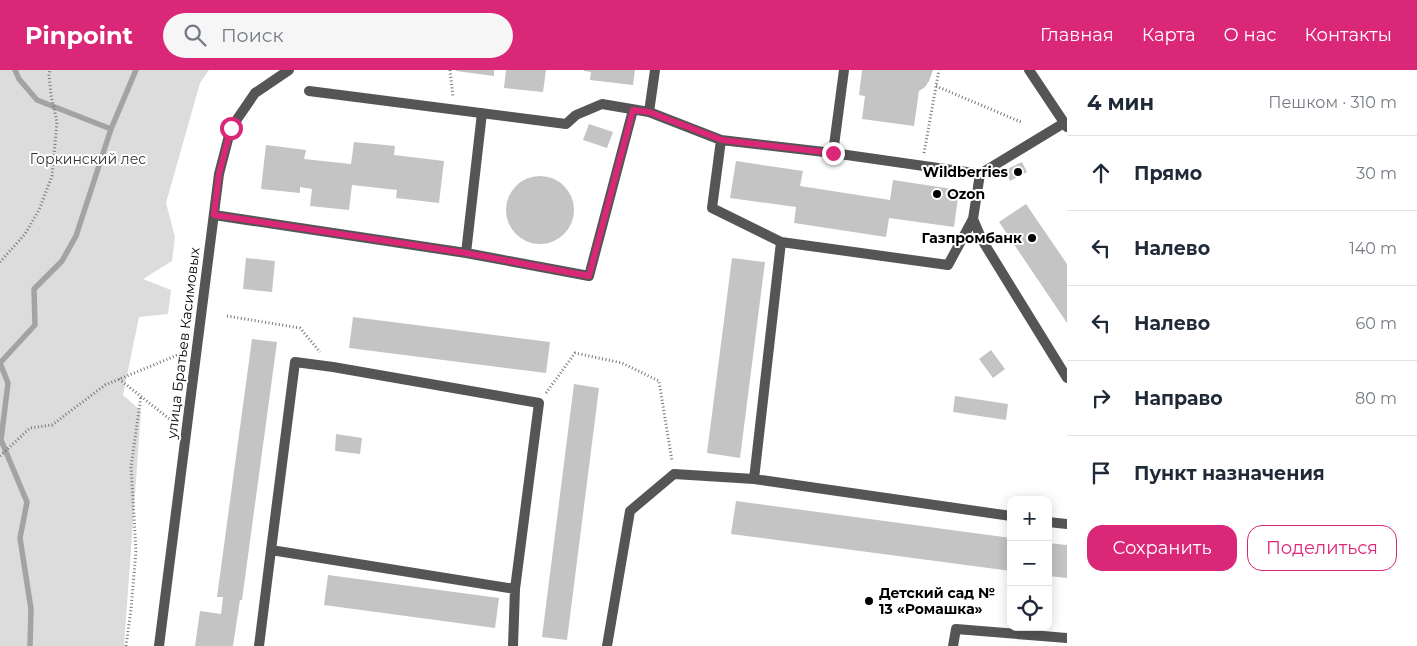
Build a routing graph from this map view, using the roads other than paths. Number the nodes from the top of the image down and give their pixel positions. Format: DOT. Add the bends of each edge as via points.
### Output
graph roads {
  1 [pos="289,70"];
  2 [pos="655,70"];
  3 [pos="844,70"];
  4 [pos="1028,70"];
  5 [pos="309,91"];
  6 [pos="633,110"];
  7 [pos="649,112"];
  8 [pos="482,113"];
  9 [pos="1066,125"];
  10 [pos="722,140"];
  11 [pos="833,153"];
  12 [pos="980,174"];
  13 [pos="214,215"];
  14 [pos="973,220"];
  15 [pos="780,242"];
  16 [pos="466,253"];
  17 [pos="1067,378"];
  18 [pos="754,480"];
  19 [pos="1007,515"];
  20 [pos="1052,522"];
  21 [pos="1067,524"];
  22 [pos="272,550"];
  23 [pos="515,589"];
  24 [pos="1067,638"];
  25 [pos="159,646"];
  26 [pos="259,646"];
  27 [pos="513,646"];
  28 [pos="607,646"];
  29 [pos="954,646"];
  1 -- 13 [label="street, улица Братьев Касимовых" via="255,93 231,128 219,174"];
  2 -- 7 [label="street"];
  3 -- 11 [label="street"];
  4 -- 9 [label="street"];
  5 -- 8 [label="street"];
  6 -- 7 [label="street"];
  6 -- 8 [label="street" via="602,104 576,115 566,124"];
  6 -- 16 [label="street" via="589,276"];
  7 -- 10 [label="street"];
  8 -- 16 [label="street"];
  9 -- 12 [label="street"];
  10 -- 11 [label="street"];
  10 -- 15 [label="street" via="712,208"];
  11 -- 12 [label="street"];
  12 -- 14 [label="street"];
  13 -- 16 [label="street"];
  13 -- 25 [label="street, улица Братьев Касимовых"];
  14 -- 15 [label="street" via="948,265"];
  14 -- 17 [label="street"];
  15 -- 18 [label="street"];
  18 -- 19 [label="street"];
  18 -- 28 [label="street" via="674,474 630,511"];
  20 -- 21 [label="street"];
  22 -- 23 [label="street"];
  22 -- 23 [label="street" via="296,362 333,367 539,403"];
  22 -- 26 [label="street"];
  23 -- 27 [label="street"];
  24 -- 29 [label="street" via="956,629"];
}
